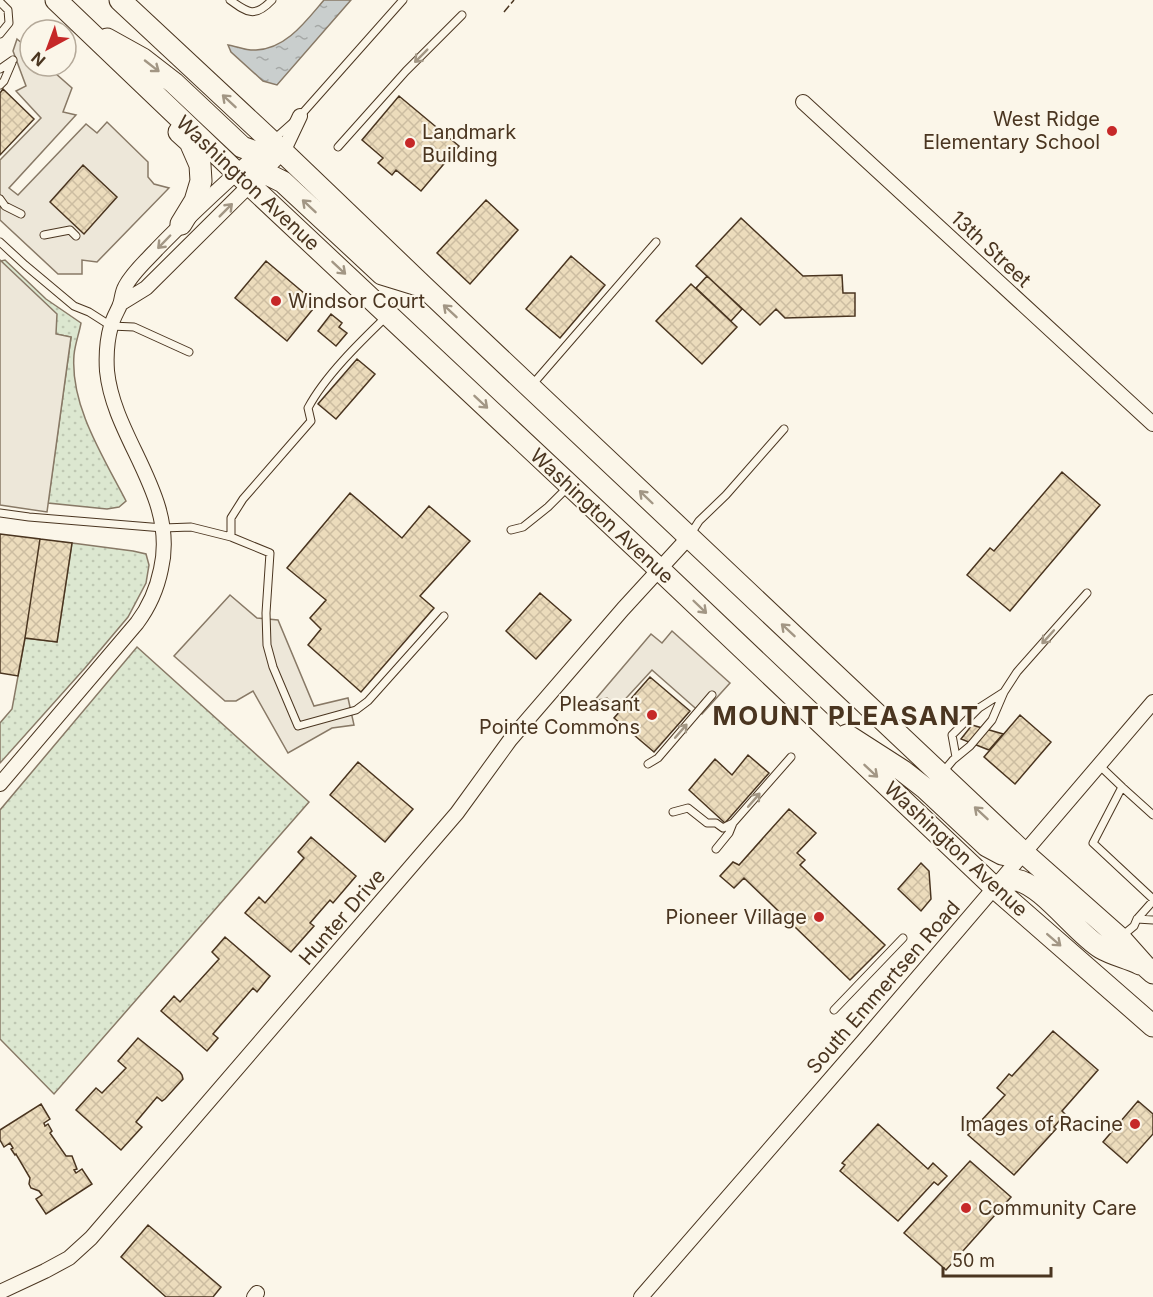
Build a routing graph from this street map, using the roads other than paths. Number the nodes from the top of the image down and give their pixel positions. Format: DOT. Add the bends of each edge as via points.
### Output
graph roads {
  1 [pos="56,0"];
  2 [pos="120,0"];
  3 [pos="230,0"];
  4 [pos="272,0"];
  5 [pos="403,0"];
  6 [pos="0,2"];
  7 [pos="462,15"];
  8 [pos="83,26"];
  9 [pos="0,34"];
  10 [pos="0,69"];
  11 [pos="0,85"];
  12 [pos="803,102"];
  13 [pos="300,117"];
  14 [pos="338,147"];
  15 [pos="260,163"];
  16 [pos="0,199"];
  17 [pos="3,209"];
  18 [pos="21,214"];
  19 [pos="181,224"];
  20 [pos="44,235"];
  21 [pos="76,236"];
  22 [pos="0,242"];
  23 [pos="657,242"];
  24 [pos="423,286"];
  25 [pos="120,304"];
  26 [pos="388,315"];
  27 [pos="111,326"];
  28 [pos="189,352"];
  29 [pos="531,387"];
  30 [pos="1153,424"];
  31 [pos="784,429"];
  32 [pos="570,485"];
  33 [pos="0,513"];
  34 [pos="163,528"];
  35 [pos="511,530"];
  36 [pos="231,537"];
  37 [pos="689,537"];
  38 [pos="659,569"];
  39 [pos="1087,593"];
  40 [pos="444,616"];
  41 [pos="1004,692"];
  42 [pos="712,695"];
  43 [pos="1153,702"];
  44 [pos="814,716"];
  45 [pos="956,757"];
  46 [pos="791,758"];
  47 [pos="648,764"];
  48 [pos="1099,765"];
  49 [pos="941,775"];
  50 [pos="0,784"];
  51 [pos="1122,787"];
  52 [pos="673,812"];
  53 [pos="1153,815"];
  54 [pos="734,823"];
  55 [pos="716,849"];
  56 [pos="1024,853"];
  57 [pos="994,887"];
  58 [pos="1153,900"];
  59 [pos="1137,919"];
  60 [pos="1153,920"];
  61 [pos="903,938"];
  62 [pos="1120,938"];
  63 [pos="1148,969"];
  64 [pos="834,1010"];
  65 [pos="1153,1026"];
  66 [pos="0,1295"];
  67 [pos="641,1297"];
  1 -- 8 [label="main road, Washington Avenue"];
  15 -- 2 [label="main road, Washington Avenue, one-way"];
  3 -- 4 [label="lane" via="254,12"];
  5 -- 13 [label="lane"];
  6 -- 9 [label="lane" via="8,9 9,23"];
  7 -- 14 [label="lane, one-way" via="406,70"];
  8 -- 15 [label="main road, Washington Avenue"];
  8 -- 15 [label="main road, one-way" via="143,58"];
  8 -- 19 [label="main road" via="90,46 190,142 200,165 201,181"];
  10 -- 11 [label="lane" via="13,60"];
  12 -- 30 [label="street, 13th Street"];
  13 -- 15 [label="street"];
  15 -- 19 [label="street"];
  15 -- 24 [label="main road, Washington Avenue"];
  24 -- 15 [label="main road, one-way" via="382,274"];
  25 -- 15 [label="street, one-way" via="146,288"];
  15 -- 26 [label="main road, Washington Avenue, one-way"];
  16 -- 17 [label="lane"];
  17 -- 18 [label="lane"];
  19 -- 25 [label="street, one-way" via="124,287"];
  20 -- 21 [label="lane" via="70,230"];
  22 -- 27 [label="lane" via="75,306"];
  23 -- 29 [label="lane"];
  29 -- 24 [label="main road, Washington Avenue, one-way"];
  25 -- 27 [label="street"];
  26 -- 32 [label="main road, Washington Avenue, one-way"];
  26 -- 36 [label="lane" via="319,391 308,408 311,421 231,518"];
  27 -- 28 [label="lane" via="134,327"];
  27 -- 34 [label="street" via="107,347 110,391 154,493"];
  37 -- 29 [label="main road, Washington Avenue, one-way"];
  31 -- 37 [label="lane" via="699,521"];
  32 -- 35 [label="lane" via="523,527"];
  32 -- 38 [label="main road, Washington Avenue"];
  33 -- 34 [label="lane"];
  34 -- 36 [label="lane" via="191,527"];
  34 -- 50 [label="street" via="161,573 143,615"];
  36 -- 40 [label="lane" via="270,553 267,645 298,726 356,710 368,701"];
  37 -- 38 [label="street, Hunter Drive"];
  49 -- 37 [label="main road, Washington Avenue, one-way"];
  38 -- 44 [label="main road, Washington Avenue, one-way"];
  38 -- 66 [label="street, Hunter Drive" via="510,740 452,819 91,1238 69,1258"];
  39 -- 41 [label="lane, one-way"];
  41 -- 45 [label="lane" via="992,720"];
  41 -- 45 [label="lane" via="979,708 952,735"];
  47 -- 42 [label="lane, one-way" via="658,758"];
  43 -- 48 [label="street, South Emmertsen Road"];
  44 -- 56 [label="main road" via="903,771 987,846 1011,856"];
  44 -- 57 [label="main road, Washington Avenue, one-way"];
  45 -- 49 [label="lane"];
  54 -- 46 [label="lane, one-way"];
  48 -- 51 [label="lane"];
  48 -- 56 [label="street, South Emmertsen Road"];
  56 -- 49 [label="main road, Washington Avenue, one-way"];
  51 -- 53 [label="lane"];
  51 -- 58 [label="lane" via="1093,843"];
  52 -- 54 [label="lane" via="688,808 707,823 716,822 723,828"];
  54 -- 55 [label="lane"];
  56 -- 57 [label="street, South Emmertsen Road"];
  56 -- 62 [label="main road, Washington Avenue"];
  57 -- 63 [label="main road" via="1014,880 1023,882 1100,947"];
  57 -- 65 [label="main road, Washington Avenue, one-way"];
  57 -- 67 [label="street, South Emmertsen Road"];
  58 -- 59 [label="lane"];
  59 -- 60 [label="lane"];
  59 -- 62 [label="lane"];
  61 -- 64 [label="lane"];
  62 -- 63 [label="main road, Washington Avenue"];
}
